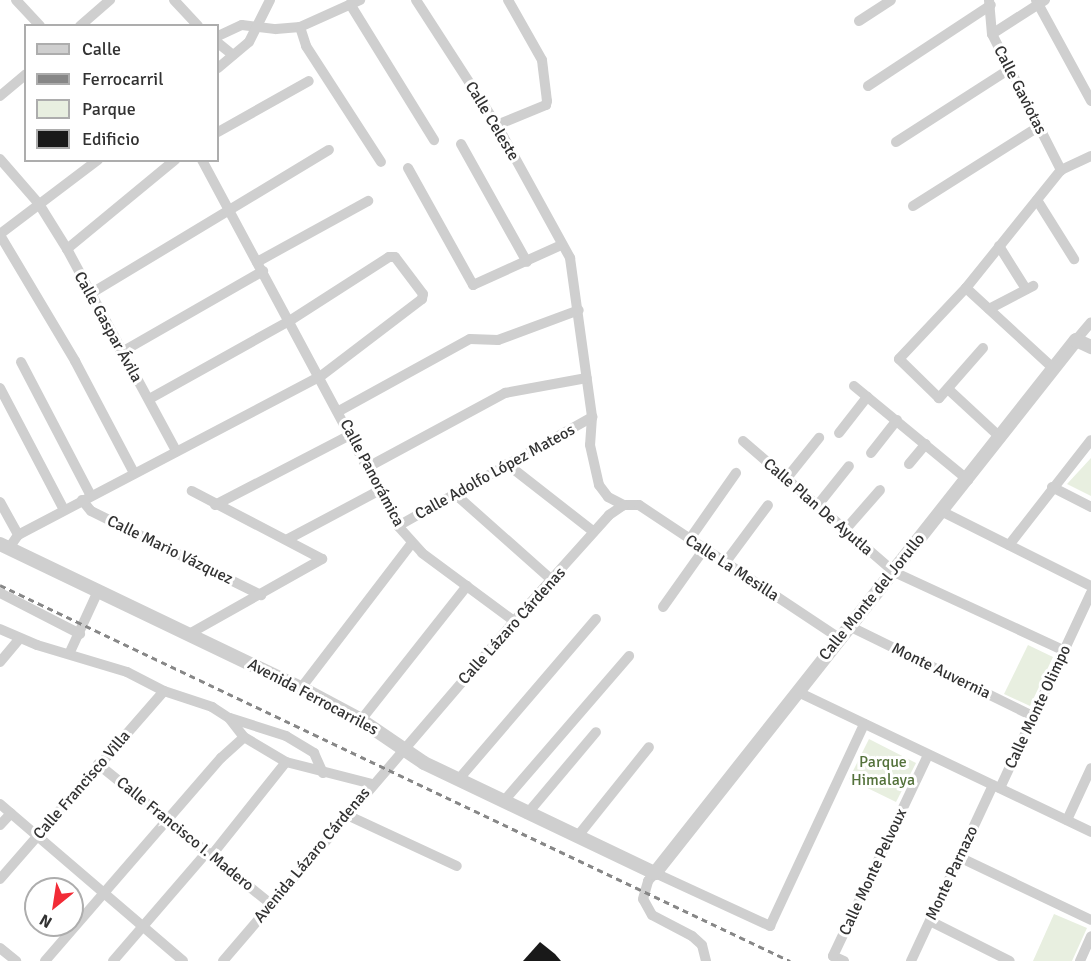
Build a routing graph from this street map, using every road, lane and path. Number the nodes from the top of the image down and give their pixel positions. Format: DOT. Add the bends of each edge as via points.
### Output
graph roads {
  1 [pos="16,0"];
  2 [pos="110,0"];
  3 [pos="174,0"];
  4 [pos="270,0"];
  5 [pos="416,0"];
  6 [pos="508,0"];
  7 [pos="891,0"];
  8 [pos="355,2"];
  9 [pos="990,2"];
  10 [pos="1039,2"];
  11 [pos="859,21"];
  12 [pos="38,24"];
  13 [pos="85,24"];
  14 [pos="196,24"];
  15 [pos="300,27"];
  16 [pos="256,28"];
  17 [pos="993,34"];
  18 [pos="219,36"];
  19 [pos="219,44"];
  20 [pos="233,55"];
  21 [pos="219,67"];
  22 [pos="1008,70"];
  23 [pos="24,76"];
  24 [pos="309,81"];
  25 [pos="868,86"];
  26 [pos="0,96"];
  27 [pos="1091,101"];
  28 [pos="497,125"];
  29 [pos="1038,127"];
  30 [pos="219,131"];
  31 [pos="434,140"];
  32 [pos="896,142"];
  33 [pos="461,144"];
  34 [pos="329,150"];
  35 [pos="1091,157"];
  36 [pos="0,159"];
  37 [pos="96,162"];
  38 [pos="173,162"];
  39 [pos="203,162"];
  40 [pos="381,162"];
  41 [pos="408,168"];
  42 [pos="1062,170"];
  43 [pos="1037,200"];
  44 [pos="368,201"];
  45 [pos="39,204"];
  46 [pos="913,206"];
  47 [pos="228,208"];
  48 [pos="0,234"];
  49 [pos="561,246"];
  50 [pos="999,246"];
  51 [pos="67,249"];
  52 [pos="1074,259"];
  53 [pos="527,262"];
  54 [pos="260,266"];
  55 [pos="966,288"];
  56 [pos="90,294"];
  57 [pos="989,309"];
  58 [pos="579,310"];
  59 [pos="291,320"];
  60 [pos="1091,322"];
  61 [pos="1076,340"];
  62 [pos="1091,347"];
  63 [pos="982,348"];
  64 [pos="120,353"];
  65 [pos="21,362"];
  66 [pos="1054,369"];
  67 [pos="321,376"];
  68 [pos="587,378"];
  69 [pos="854,386"];
  70 [pos="0,388"];
  71 [pos="948,389"];
  72 [pos="867,397"];
  73 [pos="149,399"];
  74 [pos="339,411"];
  75 [pos="592,417"];
  76 [pos="897,420"];
  77 [pos="839,433"];
  78 [pos="352,434"];
  79 [pos="819,438"];
  80 [pos="1001,438"];
  81 [pos="1091,440"];
  82 [pos="743,441"];
  83 [pos="926,444"];
  84 [pos="176,451"];
  85 [pos="871,453"];
  86 [pos="507,464"];
  87 [pos="909,464"];
  88 [pos="849,466"];
  89 [pos="368,467"];
  90 [pos="134,473"];
  91 [pos="736,473"];
  92 [pos="786,479"];
  93 [pos="968,480"];
  94 [pos="1052,487"];
  95 [pos="380,490"];
  96 [pos="880,490"];
  97 [pos="192,491"];
  98 [pos="455,494"];
  99 [pos="87,498"];
  100 [pos="0,502"];
  101 [pos="215,505"];
  102 [pos="624,505"];
  103 [pos="768,505"];
  104 [pos="817,506"];
  105 [pos="1091,507"];
  106 [pos="64,510"];
  107 [pos="941,511"];
  108 [pos="399,526"];
  109 [pos="845,530"];
  110 [pos="594,532"];
  111 [pos="18,535"];
  112 [pos="288,539"];
  113 [pos="689,540"];
  114 [pos="411,544"];
  115 [pos="1009,545"];
  116 [pos="4,546"];
  117 [pos="704,549"];
  118 [pos="725,563"];
  119 [pos="894,572"];
  120 [pos="553,581"];
  121 [pos="467,586"];
  122 [pos="1091,586"];
  123 [pos="98,591"];
  124 [pos="0,593"];
  125 [pos="1091,593"];
  126 [pos="261,595"];
  127 [pos="663,607"];
  128 [pos="596,619"];
  129 [pos="514,621"];
  130 [pos="849,626"];
  131 [pos="0,629"];
  132 [pos="80,634"];
  133 [pos="189,634"];
  134 [pos="839,638"];
  135 [pos="19,639"];
  136 [pos="1065,651"];
  137 [pos="70,652"];
  138 [pos="629,656"];
  139 [pos="0,662"];
  140 [pos="301,688"];
  141 [pos="164,691"];
  142 [pos="798,692"];
  143 [pos="1034,716"];
  144 [pos="229,718"];
  145 [pos="361,720"];
  146 [pos="864,724"];
  147 [pos="596,732"];
  148 [pos="244,737"];
  149 [pos="649,747"];
  150 [pos="403,750"];
  151 [pos="928,755"];
  152 [pos="286,762"];
  153 [pos="98,764"];
  154 [pos="1091,768"];
  155 [pos="323,773"];
  156 [pos="458,780"];
  157 [pos="372,784"];
  158 [pos="996,786"];
  159 [pos="503,802"];
  160 [pos="0,804"];
  161 [pos="10,813"];
  162 [pos="528,814"];
  163 [pos="348,815"];
  164 [pos="168,820"];
  165 [pos="1067,820"];
  166 [pos="0,825"];
  167 [pos="1091,832"];
  168 [pos="38,836"];
  169 [pos="577,837"];
  170 [pos="209,854"];
  171 [pos="959,857"];
  172 [pos="457,866"];
  173 [pos="654,873"];
  174 [pos="0,879"];
  175 [pos="103,893"];
  176 [pos="271,904"];
  177 [pos="1091,920"];
  178 [pos="930,921"];
  179 [pos="142,927"];
  180 [pos="1091,936"];
  181 [pos="0,948"];
  182 [pos="16,961"];
  183 [pos="45,961"];
  184 [pos="113,961"];
  185 [pos="183,961"];
  186 [pos="223,961"];
  187 [pos="706,961"];
  188 [pos="844,961"];
  189 [pos="911,961"];
  190 [pos="1010,961"];
  191 [pos="1080,961"];
  1 -- 12 [label="street"];
  2 -- 13 [label="street"];
  3 -- 14 [label="street"];
  4 -- 16 [label="street"];
  5 -- 28 [label="street, Calle Celeste"];
  6 -- 28 [label="street" via="542,60 546,105"];
  7 -- 11 [label="street"];
  8 -- 15 [label="street"];
  8 -- 31 [label="street"];
  9 -- 17 [label="street"];
  9 -- 25 [label="street"];
  10 -- 17 [label="street, Calle Gaviotas"];
  10 -- 27 [label="street"];
  15 -- 16 [label="street"];
  15 -- 40 [label="street" via="306,46"];
  16 -- 18 [label="street" via="242,25"];
  16 -- 20 [label="street" via="249,42"];
  17 -- 22 [label="street, Calle Gaviotas"];
  19 -- 20 [label="street"];
  20 -- 21 [label="street"];
  22 -- 29 [label="street, Calle Gaviotas"];
  22 -- 32 [label="street"];
  23 -- 26 [label="street"];
  24 -- 30 [label="street"];
  28 -- 49 [label="street, Calle Celeste"];
  29 -- 42 [label="street, Calle Gaviotas"];
  29 -- 46 [label="street"];
  33 -- 53 [label="street"];
  34 -- 47 [label="street"];
  35 -- 42 [label="street"];
  36 -- 45 [label="street, Calle Gaspar Ávila"];
  37 -- 45 [label="street"];
  38 -- 51 [label="street"];
  39 -- 47 [label="street, Calle Panorámica"];
  41 -- 53 [label="street" via="474,285"];
  42 -- 43 [label="street"];
  43 -- 50 [label="street"];
  43 -- 52 [label="street"];
  44 -- 54 [label="street"];
  45 -- 48 [label="street"];
  45 -- 51 [label="street, Calle Gaspar Ávila"];
  47 -- 54 [label="street, Calle Panorámica"];
  47 -- 56 [label="street"];
  48 -- 90 [label="street" via="75,361"];
  49 -- 53 [label="street"];
  49 -- 58 [label="street, Calle Celeste" via="570,258"];
  50 -- 55 [label="street"];
  50 -- 57 [label="street" via="1030,287"];
  51 -- 56 [label="street, Calle Gaspar Ávila"];
  54 -- 59 [label="street, Calle Panorámica"];
  54 -- 64 [label="street"];
  55 -- 57 [label="street"];
  55 -- 71 [label="street" via="899,359 936,398"];
  56 -- 64 [label="street, Calle Gaspar Ávila"];
  57 -- 66 [label="street"];
  58 -- 68 [label="street, Calle Celeste"];
  58 -- 74 [label="street" via="498,340 470,339"];
  59 -- 67 [label="street, Calle Panorámica"];
  59 -- 67 [label="street" via="389,257 395,257 423,294 422,299"];
  59 -- 73 [label="street"];
  60 -- 61 [label="street, Calle Monte del Jorullo"];
  61 -- 62 [label="street"];
  61 -- 66 [label="street, Calle Monte del Jorullo"];
  63 -- 71 [label="street"];
  64 -- 73 [label="street, Calle Gaspar Ávila"];
  65 -- 99 [label="street, Calle Mario Vázquez"];
  66 -- 80 [label="street, Calle Monte del Jorullo"];
  67 -- 74 [label="street, Calle Panorámica"];
  67 -- 84 [label="street"];
  68 -- 75 [label="street, Calle Celeste"];
  68 -- 89 [label="street" via="505,393"];
  69 -- 72 [label="street"];
  70 -- 106 [label="street"];
  71 -- 80 [label="street"];
  72 -- 76 [label="street"];
  72 -- 77 [label="street"];
  73 -- 84 [label="street, Calle Gaspar Ávila"];
  74 -- 78 [label="street, Calle Panorámica"];
  75 -- 86 [label="street, Calle Adolfo López Mateos"];
  75 -- 102 [label="street, Calle Celeste" via="590,445 599,485"];
  76 -- 83 [label="street"];
  76 -- 85 [label="street"];
  78 -- 89 [label="street, Calle Panorámica"];
  78 -- 101 [label="street"];
  79 -- 92 [label="street"];
  80 -- 93 [label="street, Calle Monte del Jorullo"];
  81 -- 94 [label="street"];
  82 -- 92 [label="street, Calle Plan De Ayutla"];
  83 -- 87 [label="street"];
  83 -- 93 [label="street"];
  84 -- 90 [label="street"];
  86 -- 98 [label="street, Calle Adolfo López Mateos"];
  86 -- 110 [label="street"];
  88 -- 104 [label="street"];
  89 -- 95 [label="street, Calle Panorámica"];
  90 -- 99 [label="street"];
  91 -- 113 [label="street"];
  92 -- 104 [label="street, Calle Plan De Ayutla"];
  93 -- 107 [label="street, Calle Monte del Jorullo"];
  94 -- 105 [label="street"];
  94 -- 115 [label="street"];
  95 -- 108 [label="street, Calle Panorámica"];
  95 -- 112 [label="street"];
  96 -- 109 [label="street"];
  97 -- 101 [label="street"];
  98 -- 108 [label="street, Calle Adolfo López Mateos"];
  98 -- 120 [label="street"];
  99 -- 106 [label="street"];
  99 -- 126 [label="street, Calle Mario Vázquez" via="91,511"];
  100 -- 111 [label="street"];
  101 -- 112 [label="street"];
  102 -- 110 [label="street, Calle Lázaro Cárdenas"];
  102 -- 113 [label="street, Calle La Mesilla" via="639,506"];
  103 -- 118 [label="street"];
  104 -- 109 [label="street, Calle Plan De Ayutla"];
  106 -- 111 [label="street"];
  107 -- 115 [label="street"];
  107 -- 119 [label="street, Calle Monte del Jorullo"];
  108 -- 114 [label="street, Calle Panorámica"];
  109 -- 119 [label="street, Calle Plan De Ayutla"];
  110 -- 120 [label="street, Calle Lázaro Cárdenas"];
  111 -- 116 [label="street"];
  112 -- 126 [label="street" via="320,555 321,562"];
  113 -- 117 [label="street, Calle La Mesilla"];
  114 -- 121 [label="street, Calle Panorámica"];
  114 -- 140 [label="street"];
  115 -- 122 [label="street"];
  116 -- 123 [label="street, Avenida Ferrocarriles"];
  117 -- 118 [label="street, Calle La Mesilla"];
  117 -- 127 [label="street"];
  118 -- 134 [label="street, Calle La Mesilla"];
  119 -- 130 [label="street, Calle Monte del Jorullo"];
  119 -- 136 [label="street, Calle Plan De Ayutla"];
  120 -- 129 [label="street, Calle Lázaro Cárdenas"];
  121 -- 129 [label="street, Calle Panorámica"];
  121 -- 145 [label="street"];
  123 -- 132 [label="street"];
  123 -- 133 [label="street, Avenida Ferrocarriles"];
  124 -- 132 [label="street"];
  125 -- 136 [label="street, Calle Monte Olimpo"];
  126 -- 133 [label="street"];
  128 -- 156 [label="street"];
  129 -- 150 [label="street, Calle Lázaro Cárdenas"];
  130 -- 134 [label="street, Calle Monte del Jorullo"];
  130 -- 143 [label="street, Monte Auvernia"];
  131 -- 135 [label="street"];
  132 -- 137 [label="street"];
  133 -- 140 [label="street, Avenida Ferrocarriles"];
  134 -- 142 [label="street, Calle Monte del Jorullo"];
  135 -- 137 [label="street"];
  135 -- 139 [label="street"];
  136 -- 143 [label="street, Calle Monte Olimpo"];
  137 -- 141 [label="street" via="127,672"];
  138 -- 159 [label="street"];
  140 -- 145 [label="street, Avenida Ferrocarriles"];
  141 -- 144 [label="street" via="212,707"];
  141 -- 153 [label="street, Calle Francisco Villa"];
  142 -- 146 [label="street"];
  142 -- 173 [label="street, Calle Monte del Jorullo"];
  143 -- 158 [label="street, Calle Monte Olimpo"];
  144 -- 148 [label="street"];
  144 -- 155 [label="street" via="286,736 314,753"];
  145 -- 150 [label="street, Avenida Ferrocarriles"];
  146 -- 151 [label="street"];
  146 -- 173 [label="street" via="770,926"];
  147 -- 162 [label="street"];
  148 -- 152 [label="street"];
  148 -- 164 [label="street"];
  149 -- 169 [label="street"];
  150 -- 156 [label="street, Avenida Ferrocarriles"];
  150 -- 157 [label="street, Avenida Lázaro Cárdenas"];
  151 -- 158 [label="street"];
  151 -- 188 [label="street, Calle Monte Pelvoux" via="833,956"];
  152 -- 155 [label="street"];
  152 -- 170 [label="street"];
  153 -- 164 [label="street, Calle Francisco I. Madero"];
  153 -- 168 [label="street, Calle Francisco Villa"];
  154 -- 165 [label="street"];
  155 -- 157 [label="street"];
  156 -- 159 [label="street, Avenida Ferrocarriles"];
  157 -- 163 [label="street, Avenida Lázaro Cárdenas"];
  158 -- 165 [label="street"];
  158 -- 171 [label="street, Monte Parnazo"];
  159 -- 162 [label="street, Avenida Ferrocarriles"];
  160 -- 161 [label="street"];
  161 -- 166 [label="street"];
  161 -- 168 [label="street"];
  162 -- 169 [label="street, Avenida Ferrocarriles"];
  163 -- 172 [label="street"];
  163 -- 176 [label="street, Avenida Lázaro Cárdenas"];
  164 -- 170 [label="street, Calle Francisco I. Madero"];
  164 -- 175 [label="street"];
  165 -- 167 [label="street"];
  168 -- 174 [label="street, Calle Francisco Villa"];
  168 -- 175 [label="street"];
  169 -- 173 [label="street, Avenida Ferrocarriles"];
  170 -- 176 [label="street, Calle Francisco I. Madero"];
  170 -- 179 [label="street"];
  171 -- 177 [label="street"];
  171 -- 178 [label="street, Monte Parnazo"];
  173 -- 187 [label="street" via="644,891 646,907 661,922 702,945"];
  175 -- 179 [label="street"];
  175 -- 183 [label="street"];
  176 -- 186 [label="street, Avenida Lázaro Cárdenas"];
  178 -- 189 [label="street, Monte Parnazo"];
  178 -- 190 [label="street"];
  179 -- 184 [label="street"];
  179 -- 185 [label="street"];
  180 -- 191 [label="street"];
  181 -- 182 [label="street"];
}
